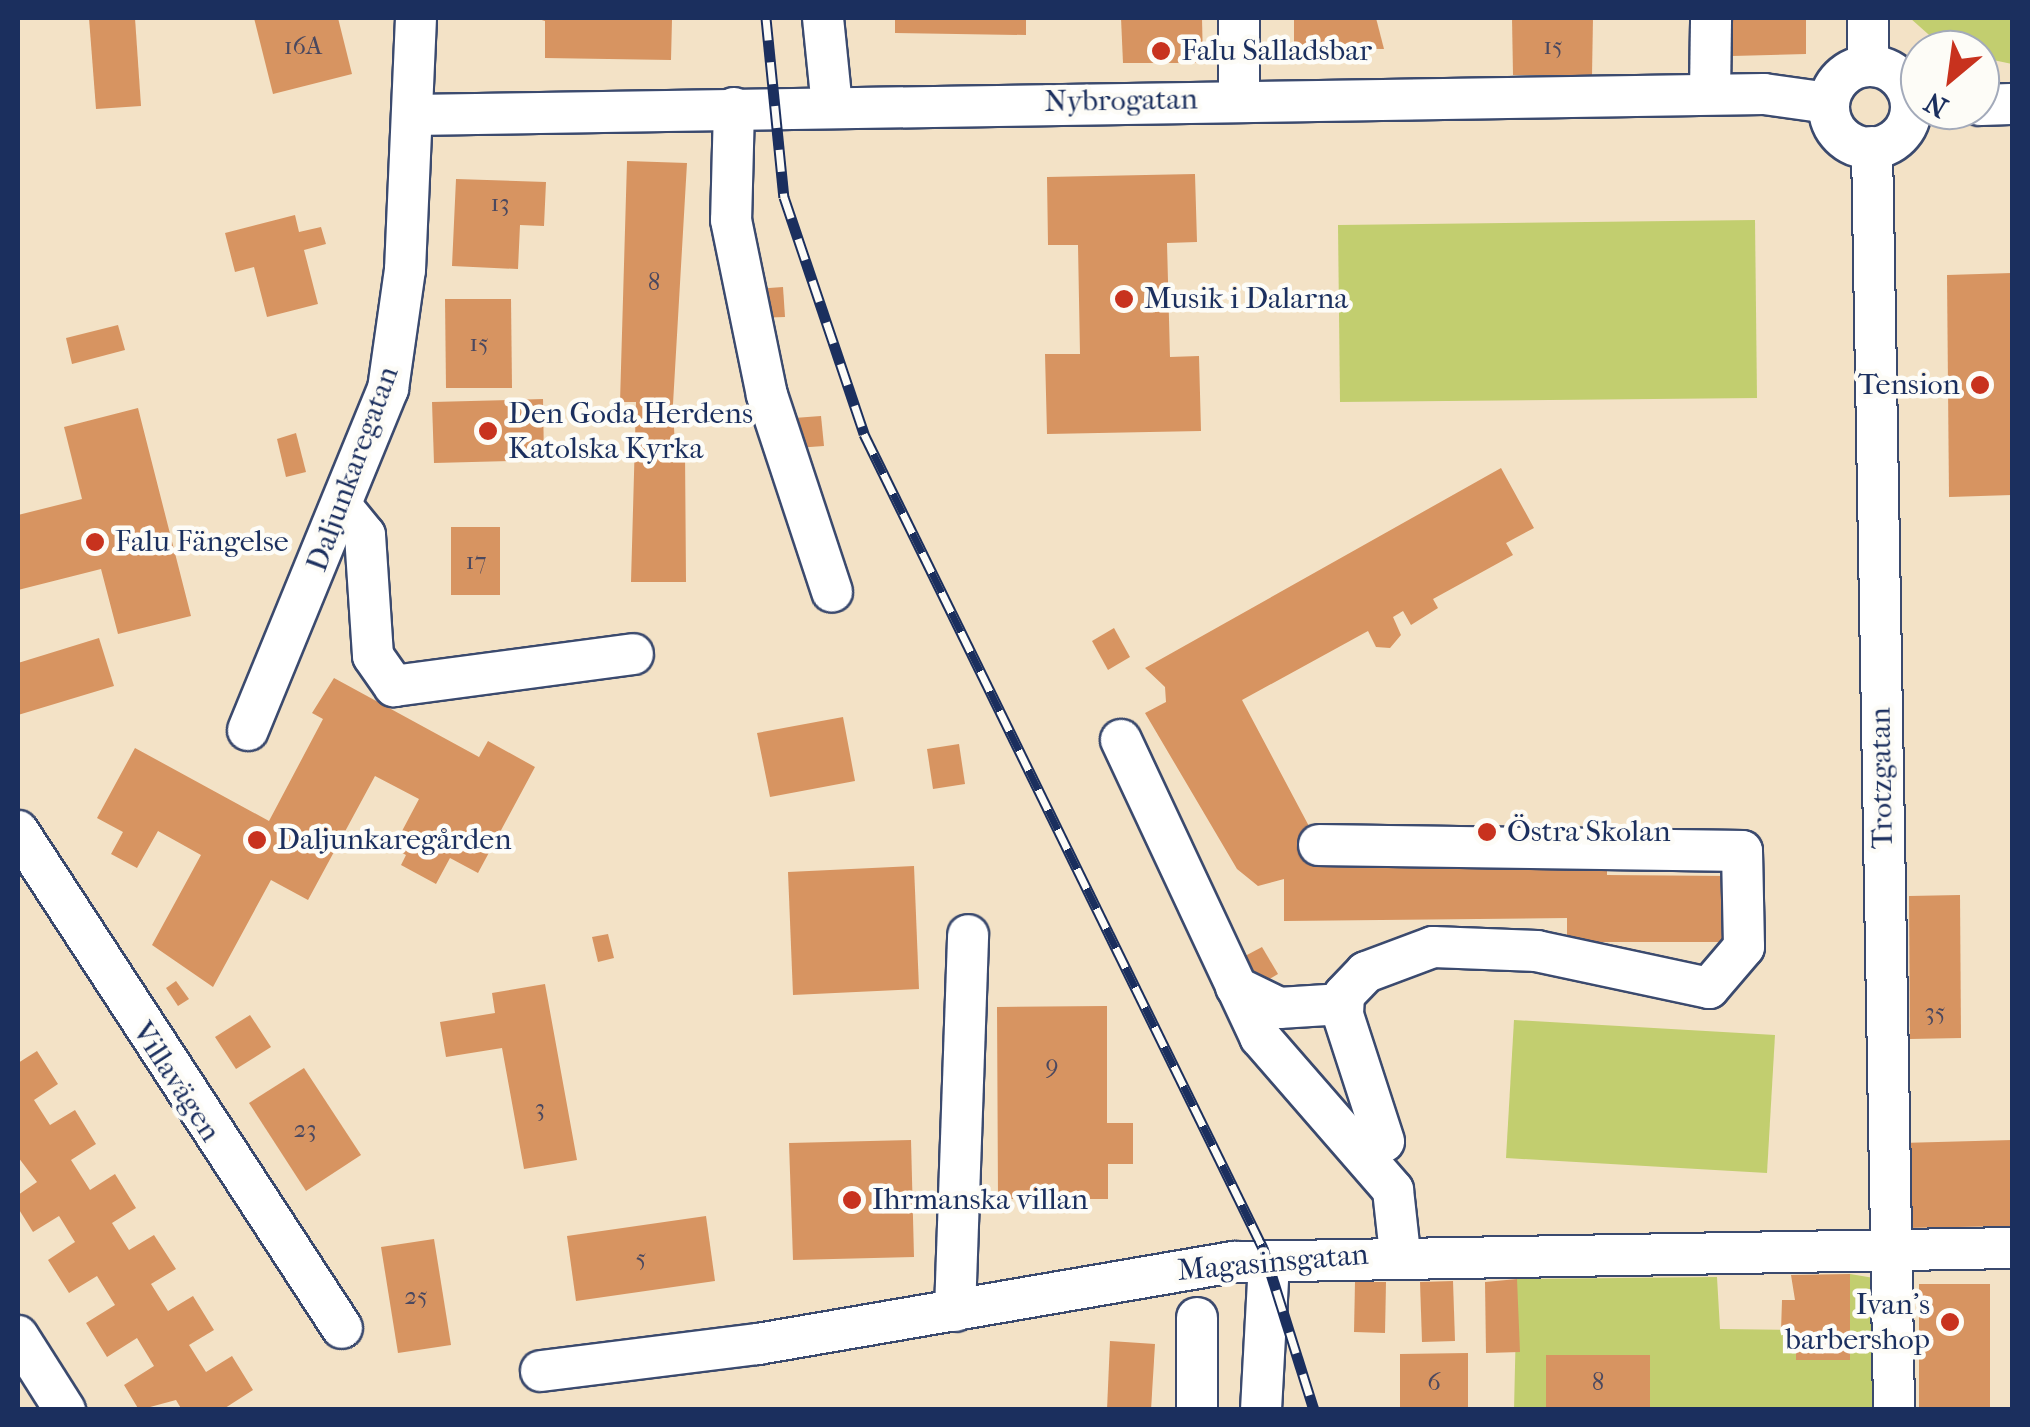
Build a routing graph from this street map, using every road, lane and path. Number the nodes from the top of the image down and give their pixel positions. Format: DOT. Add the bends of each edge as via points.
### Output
graph roads {
  1 [pos="416,18"];
  2 [pos="822,18"];
  3 [pos="1239,18"];
  4 [pos="1711,18"];
  5 [pos="1868,18"];
  6 [pos="1868,65"];
  7 [pos="1900,79"];
  8 [pos="1710,94"];
  9 [pos="1239,99"];
  10 [pos="1828,103"];
  11 [pos="832,106"];
  12 [pos="734,108"];
  13 [pos="412,115"];
  14 [pos="1902,130"];
  15 [pos="1872,147"];
  16 [pos="342,508"];
  17 [pos="832,592"];
  18 [pos="633,654"];
  19 [pos="248,730"];
  20 [pos="1121,740"];
  21 [pos="18,831"];
  22 [pos="1319,845"];
  23 [pos="968,935"];
  24 [pos="1236,987"];
  25 [pos="1343,1004"];
  26 [pos="1384,1141"];
  27 [pos="1889,1247"];
  28 [pos="2012,1248"];
  29 [pos="1400,1253"];
  30 [pos="1269,1261"];
  31 [pos="955,1311"];
  32 [pos="1197,1318"];
  33 [pos="342,1328"];
  34 [pos="18,1336"];
  35 [pos="540,1371"];
  36 [pos="64,1410"];
  37 [pos="1197,1410"];
  38 [pos="1261,1410"];
  39 [pos="1894,1410"];
  1 -- 13 [label="street, Daljunkaregatan"];
  2 -- 11 [label="street"];
  3 -- 9 [label="street"];
  4 -- 8 [label="street"];
  5 -- 6 [label="street"];
  6 -- 7 [label="street"];
  6 -- 10 [label="street" via="1842,76"];
  8 -- 9 [label="street, Nybrogatan"];
  8 -- 10 [label="street, Nybrogatan"];
  9 -- 11 [label="street, Nybrogatan"];
  10 -- 15 [label="street" via="1842,138"];
  11 -- 12 [label="street, Nybrogatan"];
  12 -- 13 [label="street, Nybrogatan"];
  12 -- 17 [label="street" via="731,220 767,395"];
  13 -- 16 [label="street, Daljunkaregatan" via="399,338"];
  14 -- 15 [label="street" via="1896,140"];
  15 -- 27 [label="street, Trotzgatan"];
  16 -- 18 [label="street" via="366,536 373,656 394,686"];
  16 -- 19 [label="street, Daljunkaregatan"];
  20 -- 24 [label="street"];
  21 -- 33 [label="street, Villavägen"];
  22 -- 25 [label="street" via="1742,852 1744,948 1709,988 1537,951 1433,947 1376,965"];
  23 -- 31 [label="street"];
  24 -- 25 [label="street" via="1279,1008"];
  24 -- 29 [label="street" via="1260,1036 1393,1190"];
  25 -- 26 [label="street"];
  27 -- 28 [label="street, Magasinsgatan"];
  27 -- 29 [label="street, Magasinsgatan"];
  27 -- 39 [label="street, Trotzgatan"];
  29 -- 30 [label="street, Magasinsgatan"];
  30 -- 31 [label="street, Magasinsgatan"];
  30 -- 38 [label="street"];
  31 -- 35 [label="street, Magasinsgatan"];
  32 -- 37 [label="street"];
  34 -- 36 [label="street"];
}
